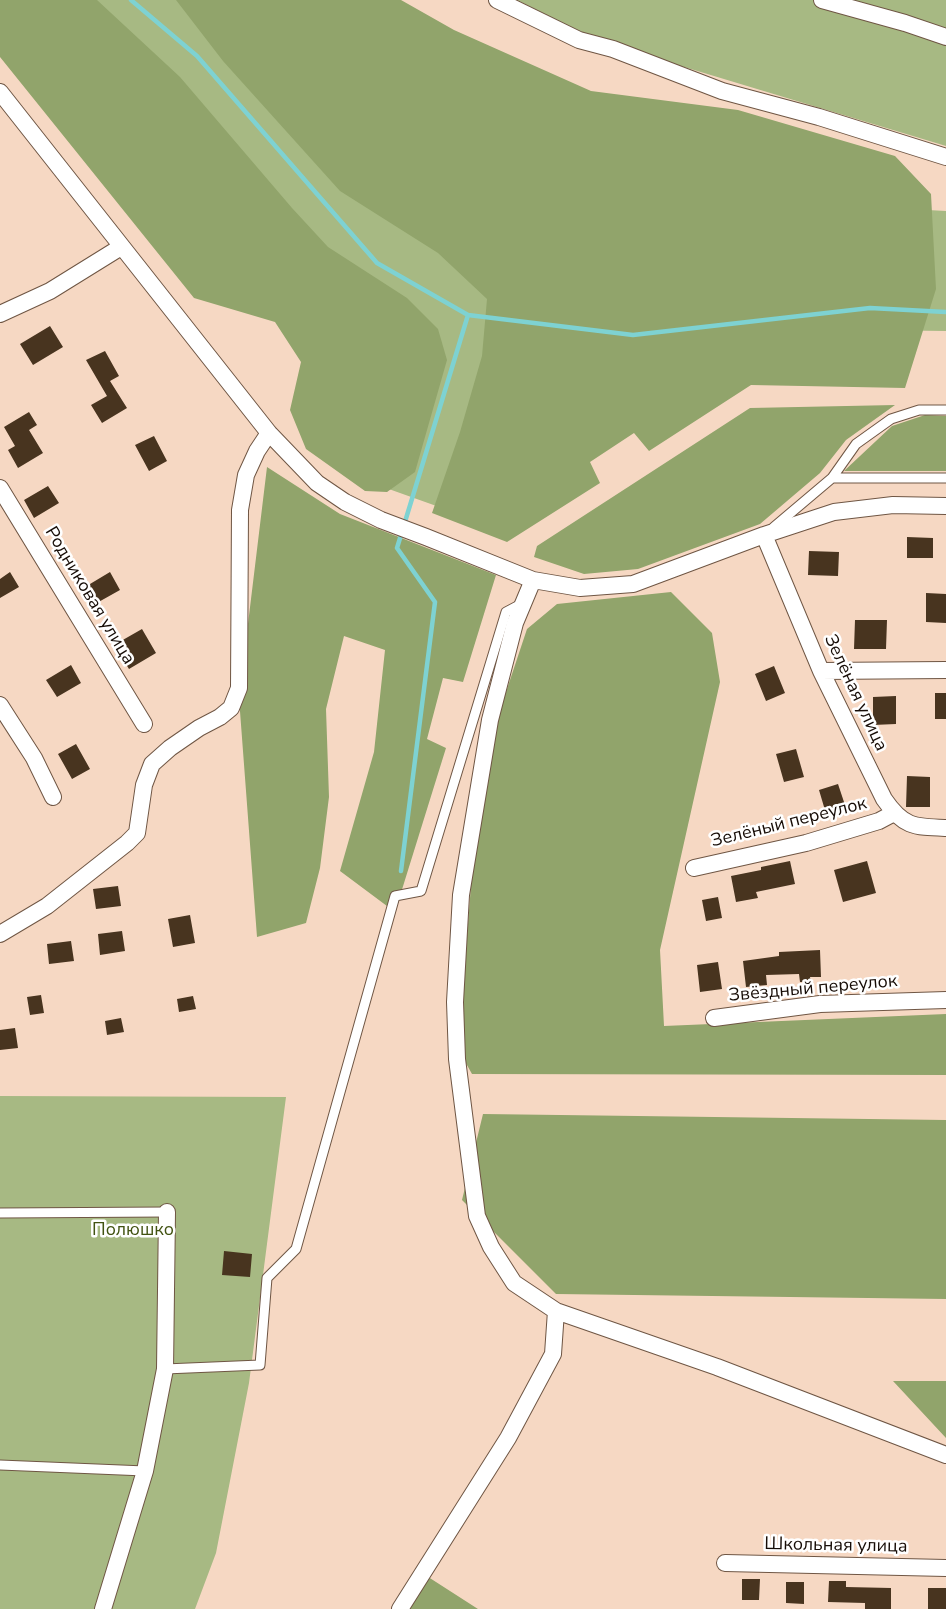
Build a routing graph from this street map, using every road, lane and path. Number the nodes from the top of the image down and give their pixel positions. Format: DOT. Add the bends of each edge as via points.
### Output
graph roads {
  1 [pos="497,0"];
  2 [pos="822,0"];
  3 [pos="946,37"];
  4 [pos="2,100"];
  5 [pos="946,157"];
  6 [pos="121,247"];
  7 [pos="0,314"];
  8 [pos="946,410"];
  9 [pos="269,433"];
  10 [pos="832,478"];
  11 [pos="946,478"];
  12 [pos="0,488"];
  13 [pos="946,506"];
  14 [pos="764,536"];
  15 [pos="533,580"];
  16 [pos="523,603"];
  17 [pos="821,670"];
  18 [pos="946,670"];
  19 [pos="0,705"];
  20 [pos="144,724"];
  21 [pos="53,797"];
  22 [pos="894,813"];
  23 [pos="946,828"];
  24 [pos="694,868"];
  25 [pos="0,934"];
  26 [pos="946,1000"];
  27 [pos="714,1018"];
  28 [pos="167,1212"];
  29 [pos="0,1213"];
  30 [pos="556,1311"];
  31 [pos="165,1369"];
  32 [pos="946,1455"];
  33 [pos="0,1465"];
  34 [pos="145,1470"];
  35 [pos="725,1563"];
  36 [pos="946,1568"];
  37 [pos="103,1609"];
  38 [pos="400,1609"];
  1 -- 5 [label="street" via="579,40 613,49 722,91"];
  2 -- 3 [label="street"];
  4 -- 6 [label="street"];
  6 -- 7 [label="street" via="50,291"];
  6 -- 9 [label="street"];
  8 -- 10 [label="lane" via="919,410 891,419 856,444"];
  9 -- 15 [label="street" via="317,483 345,502 381,520"];
  9 -- 25 [label="street" via="246,474 240,510 239,688 231,708 170,748 152,764 144,785 137,833 127,843 47,906"];
  10 -- 11 [label="lane"];
  10 -- 14 [label="lane"];
  12 -- 20 [label="street, Родниковая улица"];
  13 -- 14 [label="street" via="893,505 834,512"];
  14 -- 15 [label="street" via="633,584 580,588"];
  14 -- 17 [label="street, Зелёная улица"];
  15 -- 16 [label="street"];
  16 -- 30 [label="street" via="490,720 461,895 455,1002 456,1059 477,1216 490,1247 514,1283"];
  16 -- 31 [label="lane" via="506,612 421,891 395,896 296,1249 267,1278 260,1365"];
  17 -- 18 [label="street"];
  17 -- 22 [label="street, Зелёная улица" via="871,774"];
  19 -- 21 [label="street" via="34,758"];
  22 -- 23 [label="street, Зелёная улица" via="906,823 923,828"];
  22 -- 24 [label="street, Зелёный переулок" via="879,822 806,843"];
  26 -- 27 [label="street, Звёздный переулок" via="820,1004"];
  28 -- 29 [label="lane"];
  28 -- 31 [label="street"];
  30 -- 32 [label="street" via="717,1367"];
  30 -- 38 [label="street" via="553,1354 508,1438"];
  31 -- 34 [label="street"];
  33 -- 34 [label="lane"];
  34 -- 37 [label="street"];
  35 -- 36 [label="street, Школьная улица"];
}
